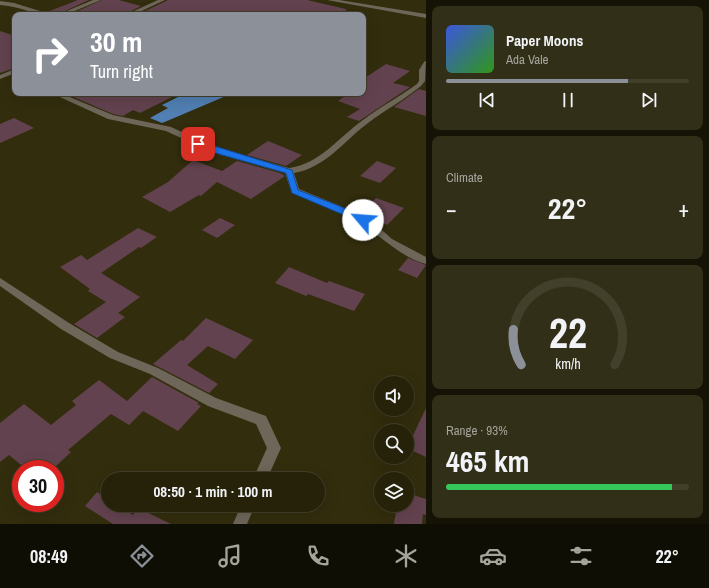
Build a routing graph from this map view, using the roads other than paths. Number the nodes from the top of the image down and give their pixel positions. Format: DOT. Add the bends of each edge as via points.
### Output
graph roads {
  1 [pos="98,0"];
  2 [pos="162,0"];
  3 [pos="330,0"];
  4 [pos="0,3"];
  5 [pos="40,12"];
  6 [pos="68,12"];
  7 [pos="135,12"];
  8 [pos="426,16"];
  9 [pos="426,64"];
  10 [pos="12,74"];
  11 [pos="0,77"];
  12 [pos="61,96"];
  13 [pos="289,172"];
  14 [pos="426,261"];
  15 [pos="0,281"];
  16 [pos="263,472"];
  17 [pos="245,512"];
  18 [pos="240,524"];
  1 -- 6 [label="street"];
  2 -- 7 [label="street"];
  3 -- 8 [label="street"];
  4 -- 5 [label="street"];
  9 -- 13 [label="street" via="419,85 372,117 306,168"];
  10 -- 11 [label="street"];
  12 -- 13 [label="street" via="111,117 168,129 214,150"];
  13 -- 14 [label="street" via="295,191 354,215 389,240"];
  15 -- 16 [label="street" via="65,326 114,355 154,371 212,402 261,420 274,448"];
  17 -- 18 [label="street"];
}
